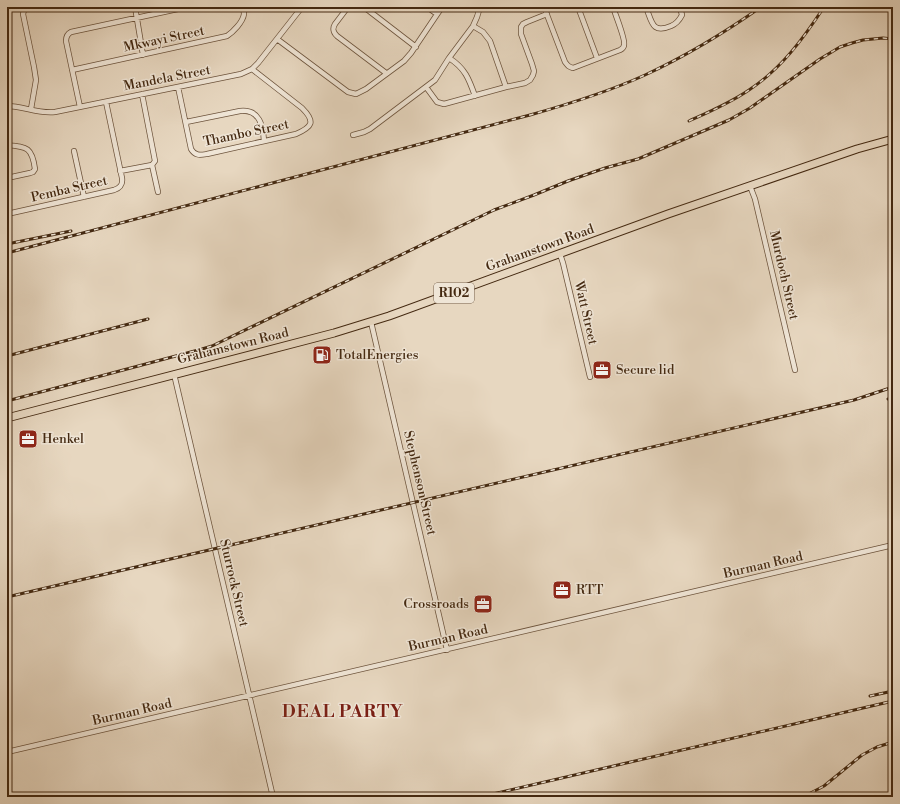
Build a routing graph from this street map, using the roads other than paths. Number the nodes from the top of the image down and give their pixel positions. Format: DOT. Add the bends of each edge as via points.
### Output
graph roads {
  1 [pos="25,7"];
  2 [pos="134,7"];
  3 [pos="187,7"];
  4 [pos="243,7"];
  5 [pos="302,7"];
  6 [pos="348,7"];
  7 [pos="364,7"];
  8 [pos="427,7"];
  9 [pos="442,7"];
  10 [pos="480,7"];
  11 [pos="544,7"];
  12 [pos="578,7"];
  13 [pos="613,7"];
  14 [pos="646,7"];
  15 [pos="680,7"];
  16 [pos="437,14"];
  17 [pos="547,14"];
  18 [pos="136,17"];
  19 [pos="473,26"];
  20 [pos="277,39"];
  21 [pos="416,47"];
  22 [pos="143,55"];
  23 [pos="449,58"];
  24 [pos="597,58"];
  25 [pos="252,69"];
  26 [pos="72,70"];
  27 [pos="386,74"];
  28 [pos="178,87"];
  29 [pos="426,87"];
  30 [pos="506,87"];
  31 [pos="142,94"];
  32 [pos="475,96"];
  33 [pos="106,102"];
  34 [pos="7,106"];
  35 [pos="80,107"];
  36 [pos="31,109"];
  37 [pos="186,122"];
  38 [pos="353,135"];
  39 [pos="893,138"];
  40 [pos="264,141"];
  41 [pos="7,145"];
  42 [pos="74,151"];
  43 [pos="152,165"];
  44 [pos="120,171"];
  45 [pos="7,178"];
  46 [pos="750,186"];
  47 [pos="158,192"];
  48 [pos="84,196"];
  49 [pos="7,214"];
  50 [pos="560,254"];
  51 [pos="371,322"];
  52 [pos="795,370"];
  53 [pos="174,374"];
  54 [pos="590,377"];
  55 [pos="7,418"];
  56 [pos="893,545"];
  57 [pos="447,650"];
  58 [pos="249,696"];
  59 [pos="7,752"];
  60 [pos="273,797"];
  1 -- 36 [label="street" via="23,14 36,80"];
  2 -- 18 [label="street"];
  3 -- 18 [label="street"];
  4 -- 22 [label="street, Mkwayi Street" via="244,15 241,21 227,36"];
  5 -- 20 [label="street, Mandela Street"];
  6 -- 27 [label="street" via="333,27 334,32"];
  7 -- 21 [label="street"];
  8 -- 16 [label="street"];
  9 -- 16 [label="street"];
  10 -- 19 [label="street"];
  11 -- 17 [label="street"];
  12 -- 24 [label="street"];
  13 -- 24 [label="street" via="624,45 620,50"];
  14 -- 15 [label="street" via="652,22 660,29 678,22 682,15"];
  16 -- 21 [label="street"];
  17 -- 24 [label="street" via="565,62 570,68"];
  17 -- 30 [label="street" via="521,27 534,71 532,78 525,83"];
  18 -- 22 [label="street"];
  18 -- 26 [label="street" via="68,33 66,41"];
  19 -- 23 [label="street"];
  19 -- 30 [label="street" via="483,32 490,41"];
  20 -- 25 [label="street, Mandela Street"];
  20 -- 27 [label="street" via="350,93 360,93"];
  21 -- 27 [label="street"];
  22 -- 26 [label="street, Mkwayi Street"];
  23 -- 29 [label="street" via="435,80"];
  23 -- 32 [label="street" via="466,73"];
  25 -- 28 [label="street, Mandela Street" via="241,74"];
  25 -- 40 [label="street, Thambo Street" via="310,117 310,124 305,130"];
  26 -- 35 [label="street"];
  28 -- 31 [label="street, Mandela Street"];
  28 -- 37 [label="street, Thambo Street"];
  29 -- 32 [label="street" via="441,104"];
  29 -- 38 [label="street" via="370,129"];
  30 -- 32 [label="street"];
  31 -- 33 [label="street, Mandela Street"];
  31 -- 43 [label="street" via="155,161"];
  33 -- 35 [label="street, Mandela Street"];
  33 -- 44 [label="street, Pemba Street"];
  34 -- 36 [label="street, Mandela Street"];
  35 -- 36 [label="street, Mandela Street" via="48,113"];
  37 -- 40 [label="street" via="240,110 247,111 260,120"];
  37 -- 40 [label="street, Thambo Street" via="191,149 198,155"];
  39 -- 46 [label="main road, Grahamstown Road / R102"];
  41 -- 45 [label="street" via="25,148 31,152 35,169 30,173"];
  42 -- 48 [label="street"];
  43 -- 44 [label="street"];
  43 -- 47 [label="street"];
  44 -- 48 [label="street, Pemba Street" via="122,182 118,189"];
  46 -- 50 [label="main road, Grahamstown Road / R102"];
  46 -- 52 [label="street, Murdoch Street"];
  48 -- 49 [label="street, Pemba Street"];
  50 -- 51 [label="main road, Grahamstown Road / R102"];
  50 -- 54 [label="street, Watt Street"];
  51 -- 53 [label="main road, Grahamstown Road / R102"];
  51 -- 57 [label="street, Stephenson Street"];
  53 -- 55 [label="main road, Grahamstown Road / R102"];
  53 -- 58 [label="street, Sturrock Street"];
  56 -- 57 [label="street, Burman Road"];
  57 -- 58 [label="street, Burman Road"];
  58 -- 59 [label="street, Burman Road"];
  58 -- 60 [label="street, Sturrock Street"];
}
